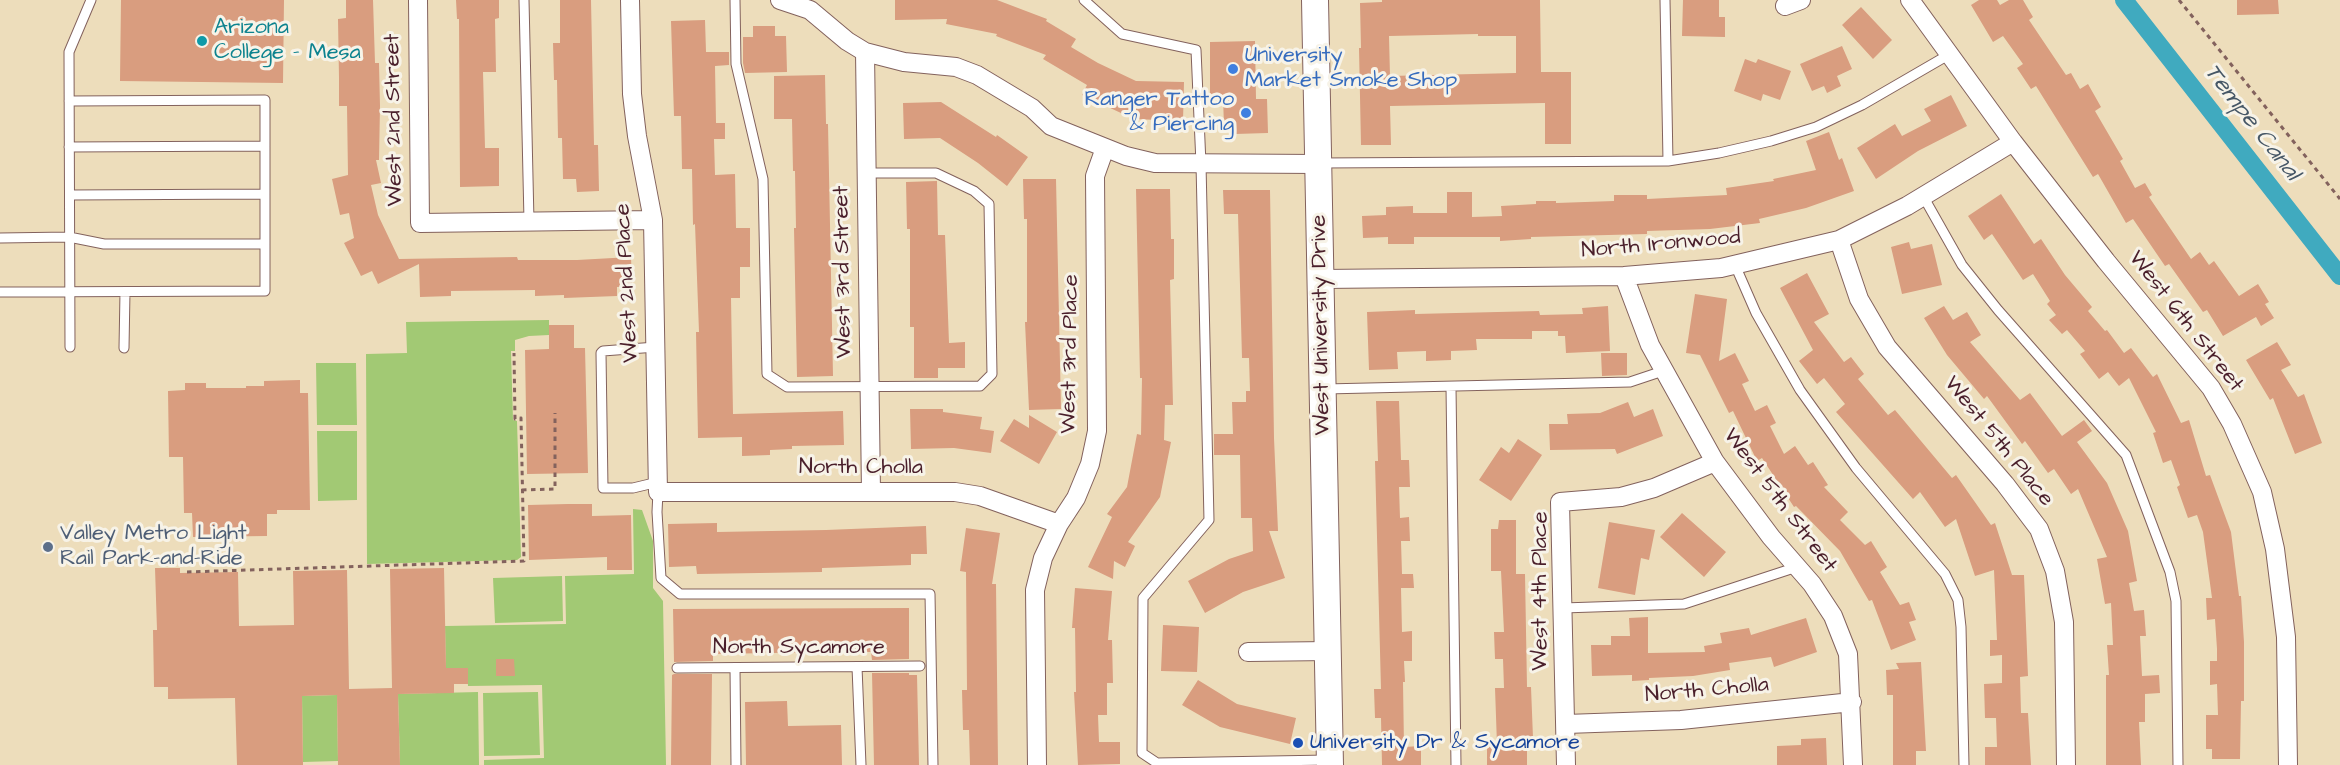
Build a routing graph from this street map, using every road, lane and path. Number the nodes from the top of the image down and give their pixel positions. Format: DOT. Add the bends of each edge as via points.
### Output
graph roads {
  1 [pos="92,0"];
  2 [pos="418,0"];
  3 [pos="524,0"];
  4 [pos="630,0"];
  5 [pos="735,0"];
  6 [pos="780,0"];
  7 [pos="1084,0"];
  8 [pos="1315,0"];
  9 [pos="1665,0"];
  10 [pos="1910,0"];
  11 [pos="2179,0"];
  12 [pos="866,52"];
  13 [pos="1950,54"];
  14 [pos="69,101"];
  15 [pos="2013,142"];
  16 [pos="265,146"];
  17 [pos="69,147"];
  18 [pos="1105,148"];
  19 [pos="1668,161"];
  20 [pos="1201,164"];
  21 [pos="1318,164"];
  22 [pos="867,173"];
  23 [pos="265,194"];
  24 [pos="70,195"];
  25 [pos="1923,196"];
  26 [pos="2340,199"];
  27 [pos="653,220"];
  28 [pos="529,221"];
  29 [pos="69,237"];
  30 [pos="0,238"];
  31 [pos="1839,240"];
  32 [pos="265,244"];
  33 [pos="1735,265"];
  34 [pos="1624,276"];
  35 [pos="1321,279"];
  36 [pos="70,291"];
  37 [pos="0,292"];
  38 [pos="126,292"];
  39 [pos="70,347"];
  40 [pos="656,347"];
  41 [pos="124,348"];
  42 [pos="514,353"];
  43 [pos="1663,371"];
  44 [pos="870,387"];
  45 [pos="1451,387"];
  46 [pos="1323,390"];
  47 [pos="555,413"];
  48 [pos="1715,462"];
  49 [pos="658,487"];
  50 [pos="522,490"];
  51 [pos="871,492"];
  52 [pos="1059,524"];
  53 [pos="1797,567"];
  54 [pos="187,572"];
  55 [pos="1563,608"];
  56 [pos="1329,651"];
  57 [pos="1248,652"];
  58 [pos="920,666"];
  59 [pos="857,667"];
  60 [pos="677,668"];
  61 [pos="735,668"];
  62 [pos="1852,702"];
  63 [pos="1566,724"];
  64 [pos="1330,763"];
  65 [pos="736,765"];
  66 [pos="861,765"];
  67 [pos="933,765"];
  68 [pos="1037,765"];
  69 [pos="1456,765"];
  70 [pos="1566,765"];
  71 [pos="1853,765"];
  72 [pos="1964,765"];
  73 [pos="2066,765"];
  74 [pos="2178,765"];
  75 [pos="2288,765"];
  1 -- 14 [label="lane" via="69,52"];
  2 -- 28 [label="street, West 2nd Street" via="420,223"];
  3 -- 28 [label="lane"];
  4 -- 27 [label="street, West 2nd Place" via="632,93"];
  5 -- 44 [label="lane" via="736,64 764,179 767,374 787,387"];
  6 -- 12 [label="street" via="810,10 846,41"];
  7 -- 20 [label="lane" via="1122,34 1196,50"];
  8 -- 21 [label="main road, West University Drive"];
  9 -- 19 [label="lane"];
  10 -- 13 [label="street, West 6th Street"];
  11 -- 26 [label="path"];
  12 -- 18 [label="street" via="904,62 956,67 977,75 1032,108 1052,126"];
  12 -- 22 [label="street, West 3rd Street"];
  13 -- 15 [label="street, West 6th Street"];
  13 -- 19 [label="lane" via="1862,105 1815,127 1771,141"];
  14 -- 16 [label="lane" via="265,100"];
  14 -- 17 [label="lane"];
  15 -- 25 [label="street, North Ironwood"];
  15 -- 75 [label="street, West 6th Street" via="2211,388 2244,451 2262,492 2282,593"];
  16 -- 17 [label="lane"];
  16 -- 23 [label="lane"];
  17 -- 24 [label="lane"];
  18 -- 20 [label="street" via="1155,163"];
  18 -- 52 [label="street, West 3rd Place" via="1095,176 1097,430 1090,464 1076,498"];
  19 -- 21 [label="lane"];
  20 -- 21 [label="street"];
  20 -- 64 [label="lane" via="1209,520 1143,598 1142,753 1157,763"];
  21 -- 35 [label="main road, West University Drive"];
  22 -- 44 [label="street, West 3rd Street"];
  22 -- 44 [label="lane" via="936,173 974,191 989,204 992,374 980,386"];
  23 -- 24 [label="lane"];
  23 -- 32 [label="lane"];
  24 -- 29 [label="lane"];
  25 -- 31 [label="street, North Ironwood"];
  25 -- 74 [label="lane" via="1962,265 2126,454 2170,572 2176,601"];
  27 -- 28 [label="street, West 2nd Street"];
  27 -- 40 [label="street, West 2nd Place"];
  29 -- 30 [label="lane"];
  29 -- 32 [label="lane" via="104,244"];
  29 -- 36 [label="lane"];
  31 -- 33 [label="street, North Ironwood"];
  31 -- 73 [label="street, West 5th Place" via="1859,299 1887,346 2005,484 2039,530 2055,571 2064,622"];
  32 -- 38 [label="lane" via="265,291"];
  33 -- 34 [label="street, North Ironwood"];
  33 -- 72 [label="lane" via="1756,313 1800,390 1856,468 1945,574 1958,600"];
  34 -- 35 [label="street, North Ironwood"];
  34 -- 43 [label="street, West 5th Street"];
  35 -- 46 [label="main road, West University Drive"];
  36 -- 37 [label="lane"];
  36 -- 38 [label="lane"];
  36 -- 39 [label="lane"];
  38 -- 41 [label="lane"];
  40 -- 49 [label="street, West 2nd Place"];
  40 -- 49 [label="lane" via="601,353 603,488"];
  42 -- 50 [label="path"];
  43 -- 45 [label="lane" via="1630,382"];
  43 -- 48 [label="street, West 5th Street"];
  44 -- 51 [label="street, West 3rd Street"];
  45 -- 46 [label="lane"];
  45 -- 69 [label="lane"];
  46 -- 56 [label="main road, West University Drive"];
  47 -- 50 [label="path" via="555,489"];
  48 -- 53 [label="street, West 5th Street"];
  48 -- 55 [label="street, West 4th Place" via="1654,488 1621,497 1560,502"];
  49 -- 51 [label="street, North Cholla"];
  49 -- 67 [label="lane" via="661,578 680,594 930,594"];
  50 -- 54 [label="path" via="524,561"];
  51 -- 52 [label="street, North Cholla" via="955,492 980,496"];
  52 -- 68 [label="street, West 3rd Place" via="1043,558 1035,590"];
  53 -- 55 [label="lane" via="1684,604"];
  53 -- 62 [label="street, West 5th Street" via="1833,616 1848,654"];
  55 -- 63 [label="street, West 4th Place"];
  56 -- 57 [label="street"];
  56 -- 64 [label="main road, West University Drive"];
  58 -- 59 [label="lane, North Sycamore"];
  59 -- 61 [label="lane, North Sycamore"];
  59 -- 66 [label="lane"];
  60 -- 61 [label="lane, North Sycamore"];
  61 -- 65 [label="lane"];
  62 -- 63 [label="street, North Cholla" via="1681,720"];
  62 -- 71 [label="street, West 5th Street"];
  63 -- 70 [label="street, West 4th Place"];
}
